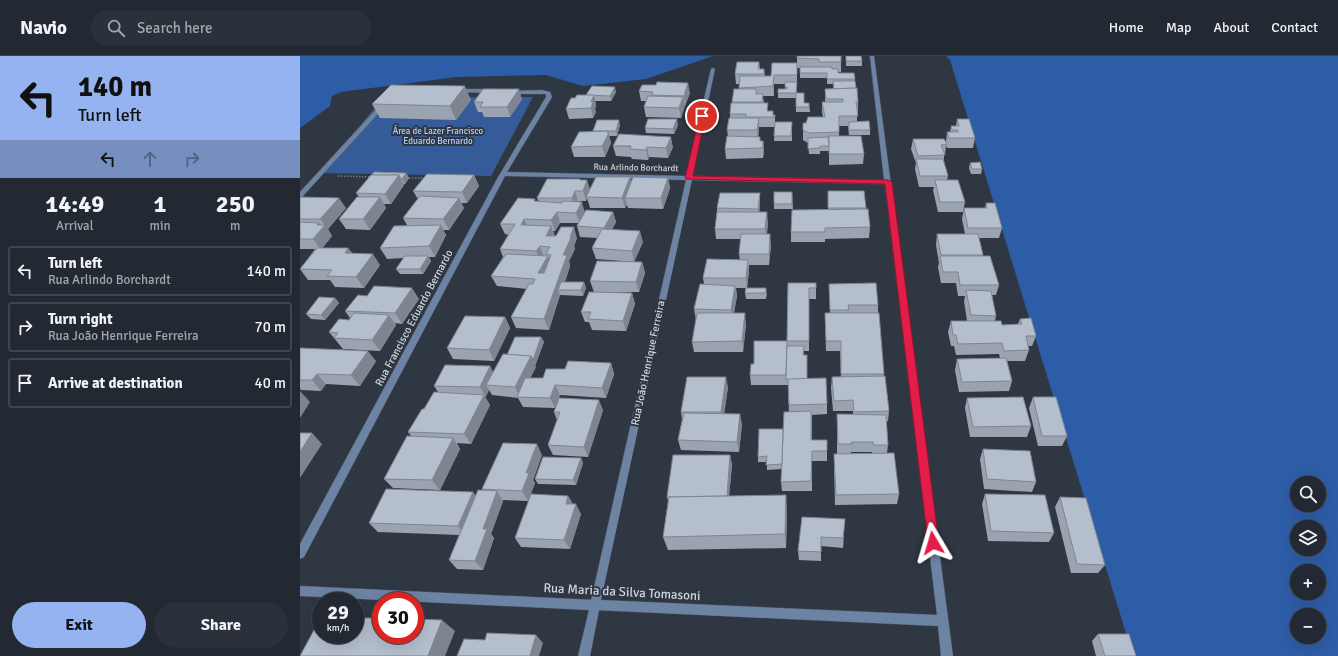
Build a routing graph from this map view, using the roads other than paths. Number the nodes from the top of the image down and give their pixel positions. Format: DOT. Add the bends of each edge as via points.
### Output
graph roads {
  1 [pos="872,56"];
  2 [pos="712,69"];
  3 [pos="449,91"];
  4 [pos="495,92"];
  5 [pos="503,92"];
  6 [pos="387,101"];
  7 [pos="503,174"];
  8 [pos="689,178"];
  9 [pos="888,182"];
  10 [pos="300,196"];
  11 [pos="300,554"];
  12 [pos="300,591"];
  13 [pos="595,605"];
  14 [pos="943,621"];
  15 [pos="584,656"];
  16 [pos="947,656"];
  1 -- 9 [label="street"];
  2 -- 8 [label="street, Rua João Henrique Ferreira"];
  3 -- 4 [label="street"];
  5 -- 7 [label="street, Rua Francisco Eduardo Bernardo" via="542,92 548,93 549,97"];
  6 -- 10 [label="street"];
  7 -- 8 [label="street, Rua Arlindo Borchardt"];
  7 -- 11 [label="street, Rua Francisco Eduardo Bernardo"];
  8 -- 9 [label="street, Rua Arlindo Borchardt"];
  8 -- 13 [label="street, Rua João Henrique Ferreira"];
  9 -- 14 [label="street"];
  12 -- 13 [label="street, Rua Maria da Silva Tomasoni"];
  13 -- 14 [label="street, Rua Maria da Silva Tomasoni"];
  13 -- 15 [label="street, Rua João Henrique Ferreira"];
  14 -- 16 [label="street"];
}
